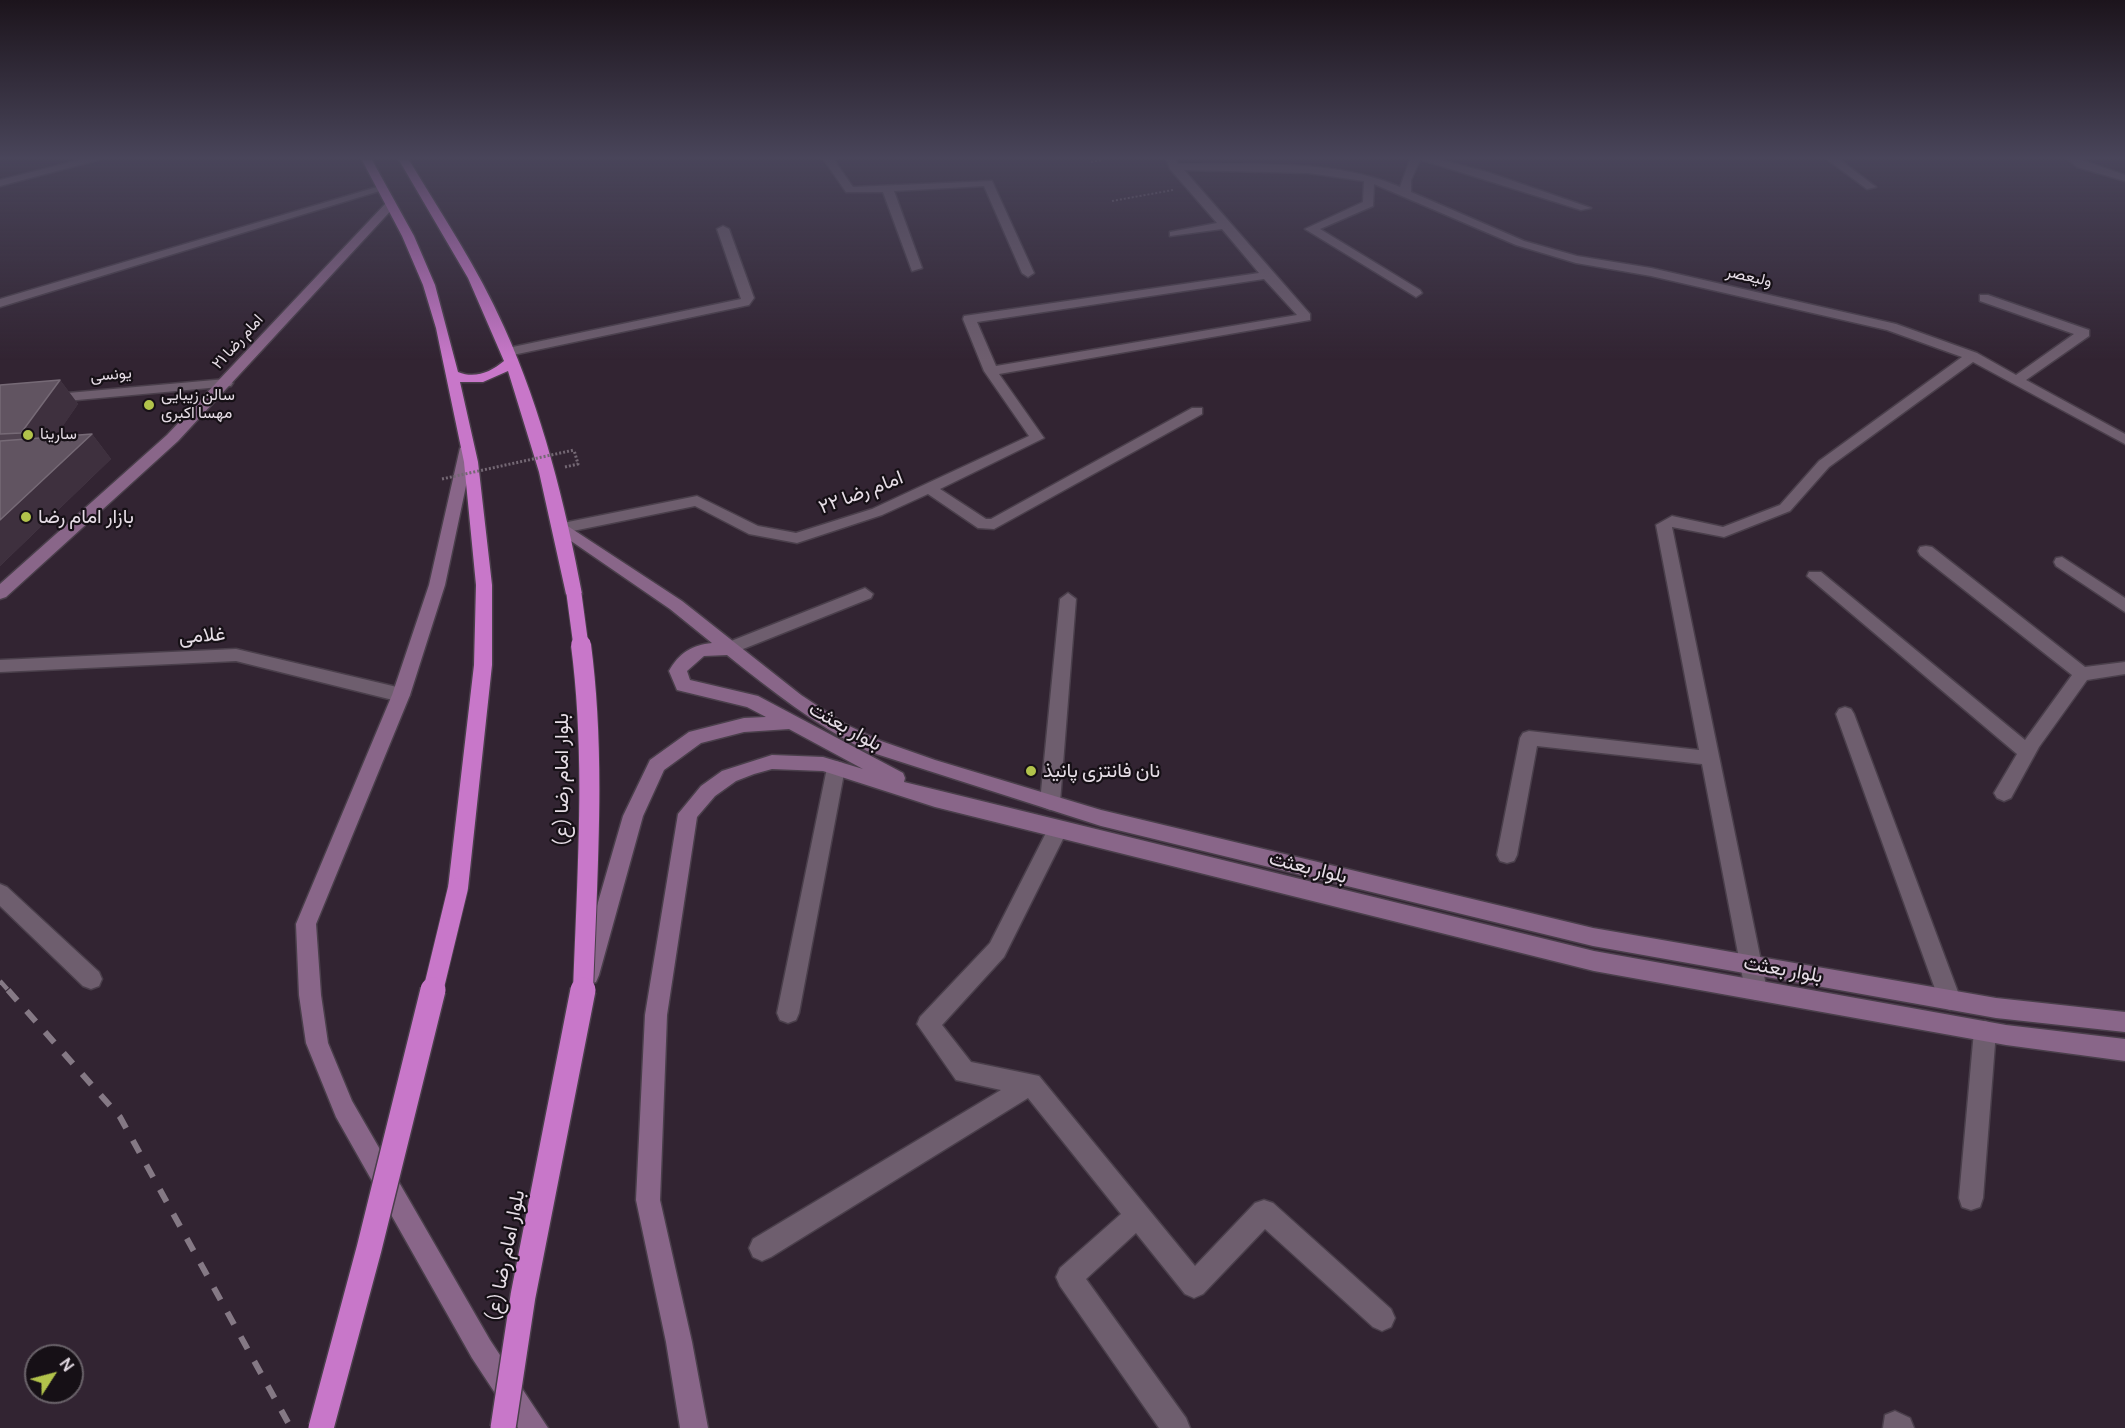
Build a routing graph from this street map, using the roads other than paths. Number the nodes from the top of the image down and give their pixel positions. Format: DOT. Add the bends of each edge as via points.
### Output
graph roads {
  1 [pos="255,227"];
  2 [pos="368,227"];
  3 [pos="403,227"];
  4 [pos="443,227"];
  5 [pos="901,227"];
  6 [pos="1007,227"];
  7 [pos="1215,227"];
  8 [pos="1225,227"];
  9 [pos="1316,227"];
  10 [pos="1482,227"];
  11 [pos="723,229"];
  12 [pos="1174,234"];
  13 [pos="916,268"];
  14 [pos="1028,273"];
  15 [pos="1267,275"];
  16 [pos="1416,293"];
  17 [pos="1984,298"];
  18 [pos="0,303"];
  19 [pos="1972,356"];
  20 [pos="509,357"];
  21 [pos="991,371"];
  22 [pos="452,374"];
  23 [pos="2016,381"];
  24 [pos="226,383"];
  25 [pos="0,403"];
  26 [pos="1197,411"];
  27 [pos="2125,440"];
  28 [pos="467,448"];
  29 [pos="930,489"];
  30 [pos="563,528"];
  31 [pos="1926,551"];
  32 [pos="2062,562"];
  33 [pos="1815,576"];
  34 [pos="0,593"];
  35 [pos="865,594"];
  36 [pos="1068,599"];
  37 [pos="2125,606"];
  38 [pos="727,649"];
  39 [pos="0,666"];
  40 [pos="2125,668"];
  41 [pos="2082,674"];
  42 [pos="401,695"];
  43 [pos="1845,714"];
  44 [pos="791,722"];
  45 [pos="2027,752"];
  46 [pos="1710,758"];
  47 [pos="829,766"];
  48 [pos="2004,793"];
  49 [pos="935,799"];
  50 [pos="1050,802"];
  51 [pos="1058,830"];
  52 [pos="1507,855"];
  53 [pos="0,893"];
  54 [pos="1752,965"];
  55 [pos="91,979"];
  56 [pos="1756,990"];
  57 [pos="584,991"];
  58 [pos="1950,1000"];
  59 [pos="788,1012"];
  60 [pos="2125,1022"];
  61 [pos="1985,1031"];
  62 [pos="2125,1050"];
  63 [pos="1031,1084"];
  64 [pos="1971,1198"];
  65 [pos="1138,1215"];
  66 [pos="762,1248"];
  67 [pos="1382,1318"];
  68 [pos="321,1428"];
  69 [pos="503,1428"];
  70 [pos="534,1428"];
  71 [pos="694,1428"];
  72 [pos="1176,1428"];
  1 -- 18 [label="street"];
  2 -- 24 [label="street, امام رضا ۲۱"];
  3 -- 22 [label="highway" via="429,285"];
  4 -- 20 [label="highway, بلوار امام رضا (ع)" via="474,280"];
  5 -- 13 [label="street"];
  6 -- 14 [label="street"];
  7 -- 12 [label="street"];
  8 -- 15 [label="street"];
  9 -- 16 [label="street" via="1311,229"];
  10 -- 19 [label="street, ولیعصر" via="1520,243 1576,259 1651,272 1891,327"];
  11 -- 20 [label="street" via="748,298 745,302"];
  15 -- 21 [label="street, امام رضا ۲۲" via="969,319"];
  15 -- 21 [label="street" via="1306,317"];
  17 -- 23 [label="street" via="2084,333"];
  19 -- 23 [label="street, ولیعصر"];
  19 -- 46 [label="street" via="1824,464 1785,508 1725,532 1672,521 1664,525"];
  20 -- 22 [label="highway" via="503,370 482,378 460,379"];
  20 -- 30 [label="highway, بلوار امام رضا (ع)"];
  21 -- 29 [label="street, امام رضا ۲۲" via="1037,438"];
  22 -- 28 [label="highway"];
  23 -- 27 [label="street, ولیعصر"];
  24 -- 25 [label="street, یونسی"];
  24 -- 34 [label="street, امام رضا ۲۱" via="154,456"];
  26 -- 29 [label="street" via="994,524 983,524"];
  28 -- 42 [label="street" via="437,585"];
  28 -- 68 [label="highway, bridge" via="484,585 483,665 458,888"];
  29 -- 30 [label="street, امام رضا ۲۲" via="877,512 797,538 754,530 696,501"];
  30 -- 38 [label="street, بلوار بعثت" via="676,605"];
  30 -- 57 [label="highway, بلوار امام رضا (ع), bridge" via="587,692"];
  31 -- 41 [label="street"];
  32 -- 37 [label="street"];
  33 -- 45 [label="street"];
  35 -- 38 [label="street"];
  36 -- 50 [label="street"];
  38 -- 44 [label="street" via="704,648 686,657 678,671 683,686 752,701"];
  38 -- 50 [label="street, بلوار بعثت" via="795,700 874,746"];
  39 -- 42 [label="street, غلامی" via="236,655"];
  40 -- 41 [label="street"];
  41 -- 45 [label="street"];
  42 -- 70 [label="street" via="306,924 317,1043 344,1109 481,1349"];
  43 -- 58 [label="street"];
  44 -- 49 [label="street"];
  44 -- 57 [label="street" via="744,725 695,737 657,765 633,816"];
  45 -- 48 [label="street"];
  46 -- 52 [label="street" via="1528,738"];
  46 -- 54 [label="street"];
  47 -- 49 [label="street, بلوار بعثت"];
  47 -- 59 [label="street"];
  47 -- 71 [label="street, بلوار بعثت" via="771,762 750,768 708,790 688,814 656,1015 648,1200"];
  49 -- 51 [label="street, بلوار بعثت"];
  50 -- 54 [label="street, بلوار بعثت" via="1101,818 1593,937"];
  51 -- 56 [label="street, بلوار بعثت" via="1594,961"];
  51 -- 63 [label="street" via="997,950 928,1024 964,1071"];
  53 -- 55 [label="street"];
  54 -- 56 [label="street"];
  54 -- 58 [label="street, بلوار بعثت"];
  56 -- 61 [label="street, بلوار بعثت"];
  57 -- 69 [label="highway, بلوار امام رضا (ع), bridge" via="523,1296"];
  58 -- 60 [label="street, بلوار بعثت"];
  61 -- 62 [label="street, بلوار بعثت"];
  61 -- 64 [label="street"];
  63 -- 65 [label="street"];
  63 -- 66 [label="street"];
  65 -- 67 [label="street" via="1194,1285 1264,1212"];
  65 -- 72 [label="street" via="1069,1276"];
}
